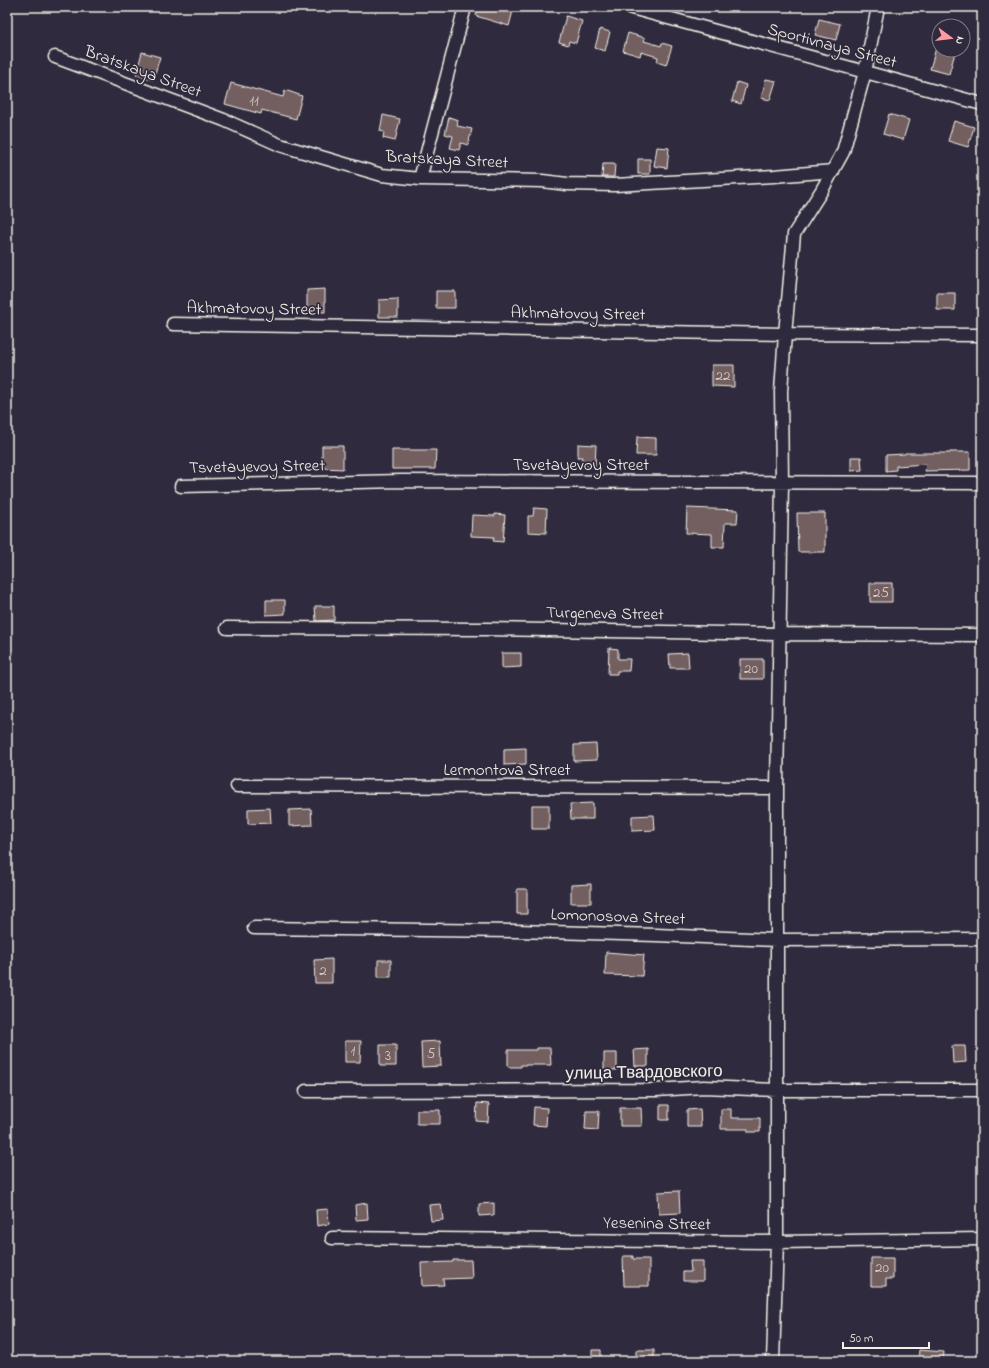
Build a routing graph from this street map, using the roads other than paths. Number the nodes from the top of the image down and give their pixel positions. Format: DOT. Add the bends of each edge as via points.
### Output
graph roads {
  1 [pos="465,7"];
  2 [pos="628,7"];
  3 [pos="878,7"];
  4 [pos="55,57"];
  5 [pos="865,72"];
  6 [pos="982,104"];
  7 [pos="833,171"];
  8 [pos="420,180"];
  9 [pos="173,324"];
  10 [pos="785,334"];
  11 [pos="982,335"];
  12 [pos="782,483"];
  13 [pos="982,483"];
  14 [pos="181,486"];
  15 [pos="227,628"];
  16 [pos="779,634"];
  17 [pos="982,635"];
  18 [pos="237,786"];
  19 [pos="777,788"];
  20 [pos="254,928"];
  21 [pos="982,939"];
  22 [pos="777,940"];
  23 [pos="777,1090"];
  24 [pos="982,1090"];
  25 [pos="306,1091"];
  26 [pos="332,1238"];
  27 [pos="982,1239"];
  28 [pos="777,1242"];
  29 [pos="773,1361"];
  1 -- 8 [label="street"];
  2 -- 5 [label="street, Sportivnaya Street"];
  3 -- 5 [label="street"];
  4 -- 8 [label="street, Bratskaya Street" via="224,120 280,145 382,175"];
  5 -- 6 [label="street, Sportivnaya Street"];
  5 -- 7 [label="street" via="843,152"];
  7 -- 8 [label="street, Bratskaya Street" via="615,185 567,184 542,180"];
  7 -- 10 [label="street" via="794,234"];
  9 -- 10 [label="street, Akhmatovoy Street"];
  10 -- 11 [label="street, Akhmatovoy Street"];
  10 -- 12 [label="street" via="781,391"];
  12 -- 13 [label="street, Tsvetayevoy Street"];
  12 -- 14 [label="street, Tsvetayevoy Street" via="401,481"];
  12 -- 16 [label="street"];
  15 -- 16 [label="street, Turgeneva Street"];
  16 -- 17 [label="street, Turgeneva Street"];
  16 -- 19 [label="street"];
  18 -- 19 [label="street, Lermontova Street"];
  19 -- 22 [label="street"];
  20 -- 22 [label="street, Lomonosova Street" via="516,931"];
  21 -- 22 [label="street, Lomonosova Street"];
  22 -- 23 [label="street"];
  23 -- 24 [label="street, улица Твардовского"];
  23 -- 25 [label="street, улица Твардовского" via="704,1087 656,1090"];
  23 -- 28 [label="street"];
  26 -- 28 [label="street, Yesenina Street"];
  27 -- 28 [label="street, Yesenina Street"];
  28 -- 29 [label="street"];
}
